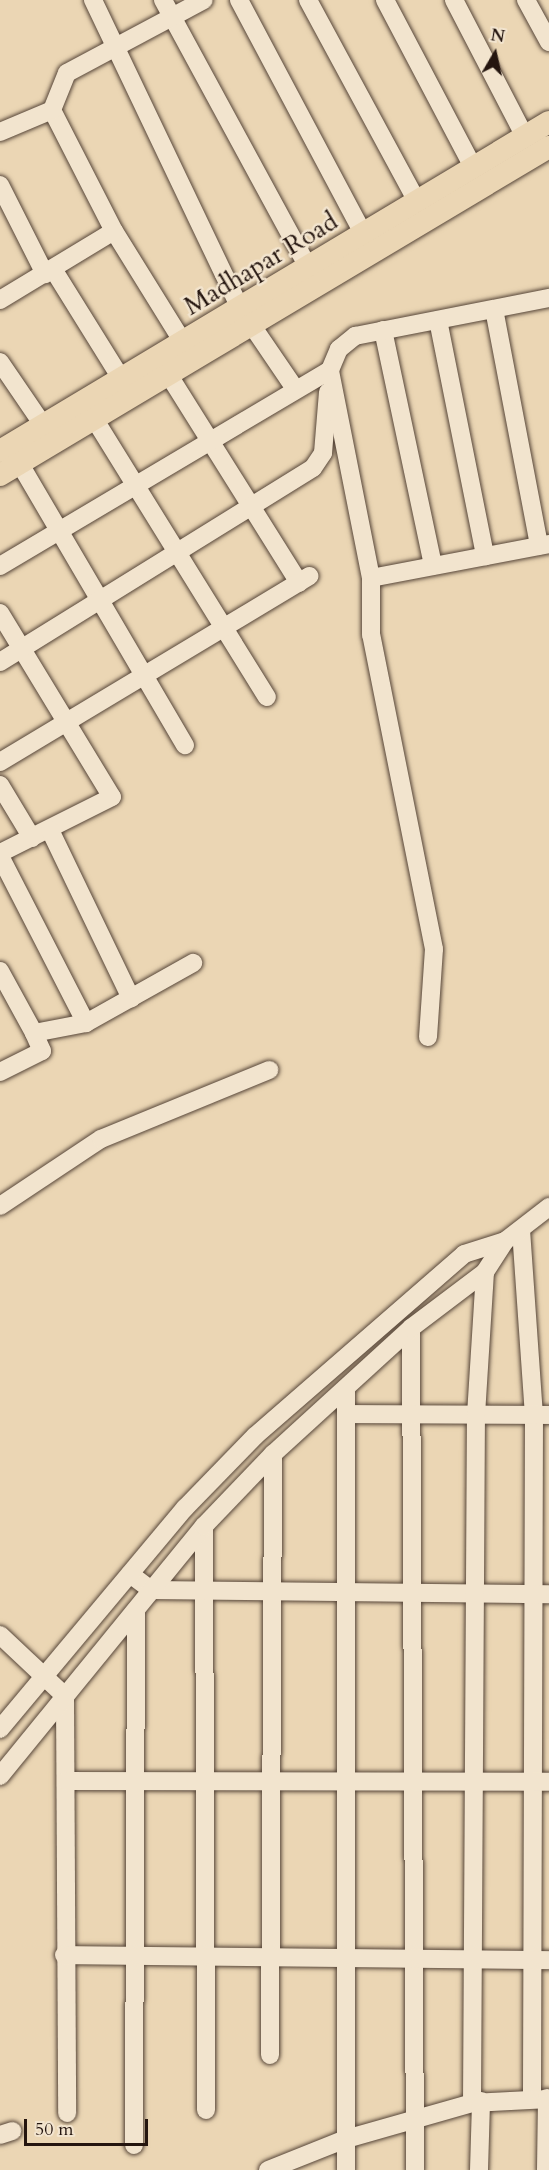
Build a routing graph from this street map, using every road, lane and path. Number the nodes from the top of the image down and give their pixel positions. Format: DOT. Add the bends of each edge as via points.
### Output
graph roads {
  1 [pos="93,0"];
  2 [pos="204,0"];
  3 [pos="239,0"];
  4 [pos="308,0"];
  5 [pos="384,0"];
  6 [pos="454,0"];
  7 [pos="526,0"];
  8 [pos="167,8"];
  9 [pos="549,42"];
  10 [pos="115,44"];
  11 [pos="52,110"];
  12 [pos="549,122"];
  13 [pos="3,125"];
  14 [pos="525,137"];
  15 [pos="549,147"];
  16 [pos="473,168"];
  17 [pos="0,185"];
  18 [pos="417,202"];
  19 [pos="114,231"];
  20 [pos="364,235"];
  21 [pos="309,269"];
  22 [pos="49,271"];
  23 [pos="549,298"];
  24 [pos="0,300"];
  25 [pos="494,309"];
  26 [pos="247,319"];
  27 [pos="438,320"];
  28 [pos="383,330"];
  29 [pos="184,344"];
  30 [pos="0,362"];
  31 [pos="330,370"];
  32 [pos="170,377"];
  33 [pos="122,380"];
  34 [pos="294,387"];
  35 [pos="95,420"];
  36 [pos="43,425"];
  37 [pos="212,438"];
  38 [pos="0,451"];
  39 [pos="20,464"];
  40 [pos="0,475"];
  41 [pos="135,484"];
  42 [pos="254,504"];
  43 [pos="58,531"];
  44 [pos="544,545"];
  45 [pos="176,553"];
  46 [pos="485,556"];
  47 [pos="0,566"];
  48 [pos="433,566"];
  49 [pos="371,578"];
  50 [pos="100,600"];
  51 [pos="0,613"];
  52 [pos="222,629"];
  53 [pos="22,648"];
  54 [pos="0,662"];
  55 [pos="145,675"];
  56 [pos="267,697"];
  57 [pos="69,721"];
  58 [pos="185,746"];
  59 [pos="0,762"];
  60 [pos="0,785"];
  61 [pos="50,830"];
  62 [pos="32,838"];
  63 [pos="0,855"];
  64 [pos="193,963"];
  65 [pos="0,971"];
  66 [pos="131,998"];
  67 [pos="86,1023"];
  68 [pos="34,1033"];
  69 [pos="428,1037"];
  70 [pos="269,1070"];
  71 [pos="0,1072"];
  72 [pos="0,1206"];
  73 [pos="549,1207"];
  74 [pos="535,1224"];
  75 [pos="506,1241"];
  76 [pos="485,1272"];
  77 [pos="411,1328"];
  78 [pos="346,1388"];
  79 [pos="346,1414"];
  80 [pos="411,1414"];
  81 [pos="476,1415"];
  82 [pos="542,1415"];
  83 [pos="273,1454"];
  84 [pos="204,1526"];
  85 [pos="130,1574"];
  86 [pos="151,1590"];
  87 [pos="205,1592"];
  88 [pos="273,1593"];
  89 [pos="346,1593"];
  90 [pos="412,1594"];
  91 [pos="475,1594"];
  92 [pos="541,1594"];
  93 [pos="136,1610"];
  94 [pos="0,1635"];
  95 [pos="45,1677"];
  96 [pos="65,1696"];
  97 [pos="0,1729"];
  98 [pos="0,1776"];
  99 [pos="67,1781"];
  100 [pos="134,1781"];
  101 [pos="205,1781"];
  102 [pos="275,1781"];
  103 [pos="348,1781"];
  104 [pos="415,1782"];
  105 [pos="477,1782"];
  106 [pos="542,1782"];
  107 [pos="64,1955"];
  108 [pos="132,1956"];
  109 [pos="206,1957"];
  110 [pos="271,1958"];
  111 [pos="345,1958"];
  112 [pos="413,1959"];
  113 [pos="473,1959"];
  114 [pos="541,1960"];
  115 [pos="270,2055"];
  116 [pos="543,2098"];
  117 [pos="477,2102"];
  118 [pos="206,2110"];
  119 [pos="67,2113"];
  120 [pos="415,2119"];
  121 [pos="346,2139"];
  122 [pos="134,2145"];
  123 [pos="278,2168"];
  124 [pos="346,2170"];
  125 [pos="415,2170"];
  126 [pos="479,2170"];
  127 [pos="546,2170"];
  1 -- 10 [label="street"];
  2 -- 8 [label="street"];
  3 -- 20 [label="street"];
  4 -- 18 [label="street"];
  5 -- 16 [label="street"];
  6 -- 14 [label="street"];
  7 -- 9 [label="street"];
  8 -- 10 [label="street"];
  8 -- 21 [label="street"];
  10 -- 11 [label="street" via="67,73"];
  10 -- 26 [label="street"];
  11 -- 13 [label="street"];
  11 -- 19 [label="street"];
  12 -- 14 [label="main road, Madhapar Road"];
  14 -- 16 [label="main road, Madhapar Road"];
  15 -- 26 [label="main road, Madhapar Road"];
  16 -- 18 [label="main road, Madhapar Road"];
  17 -- 22 [label="street"];
  18 -- 20 [label="main road, Madhapar Road"];
  19 -- 22 [label="street"];
  19 -- 29 [label="street"];
  20 -- 21 [label="main road, Madhapar Road"];
  21 -- 26 [label="main road, Madhapar Road"];
  22 -- 24 [label="street"];
  22 -- 33 [label="street"];
  23 -- 25 [label="street"];
  25 -- 27 [label="street"];
  25 -- 44 [label="street"];
  26 -- 29 [label="main road, Madhapar Road"];
  26 -- 32 [label="main road, Madhapar Road"];
  26 -- 34 [label="street"];
  27 -- 28 [label="street"];
  27 -- 46 [label="street"];
  28 -- 31 [label="street" via="355,336 339,349"];
  28 -- 48 [label="street"];
  29 -- 33 [label="main road, Madhapar Road"];
  30 -- 36 [label="street"];
  31 -- 34 [label="street"];
  31 -- 42 [label="street" via="323,453 313,468"];
  31 -- 49 [label="street"];
  32 -- 35 [label="main road, Madhapar Road"];
  32 -- 37 [label="street"];
  33 -- 36 [label="main road, Madhapar Road"];
  34 -- 37 [label="street"];
  35 -- 39 [label="main road, Madhapar Road"];
  35 -- 41 [label="street"];
  36 -- 38 [label="main road, Madhapar Road"];
  37 -- 41 [label="street"];
  37 -- 42 [label="street"];
  39 -- 40 [label="main road, Madhapar Road"];
  39 -- 43 [label="street"];
  41 -- 43 [label="street"];
  41 -- 45 [label="street"];
  42 -- 45 [label="street"];
  42 -- 52 [label="street" via="304,580"];
  43 -- 47 [label="street"];
  43 -- 50 [label="street"];
  44 -- 46 [label="street"];
  45 -- 50 [label="street"];
  45 -- 52 [label="street"];
  46 -- 48 [label="street"];
  48 -- 49 [label="street"];
  49 -- 69 [label="street" via="371,635 434,949"];
  50 -- 53 [label="street"];
  50 -- 55 [label="street"];
  51 -- 53 [label="street"];
  52 -- 55 [label="street"];
  52 -- 56 [label="street"];
  53 -- 54 [label="street"];
  53 -- 57 [label="street"];
  55 -- 57 [label="street"];
  55 -- 58 [label="street"];
  57 -- 59 [label="street"];
  57 -- 61 [label="street" via="112,797"];
  60 -- 62 [label="street"];
  61 -- 62 [label="street"];
  61 -- 66 [label="street"];
  62 -- 63 [label="street"];
  63 -- 67 [label="street"];
  64 -- 66 [label="street"];
  65 -- 68 [label="street"];
  66 -- 67 [label="street"];
  67 -- 68 [label="street"];
  68 -- 71 [label="street" via="42,1051"];
  70 -- 72 [label="street" via="101,1139"];
  73 -- 74 [label="street"];
  74 -- 75 [label="street"];
  74 -- 82 [label="street"];
  75 -- 76 [label="street"];
  75 -- 85 [label="street" via="464,1254 328,1368 185,1508"];
  76 -- 77 [label="street"];
  76 -- 81 [label="street"];
  77 -- 78 [label="street"];
  77 -- 80 [label="street"];
  78 -- 79 [label="street"];
  78 -- 83 [label="street"];
  79 -- 80 [label="street"];
  79 -- 89 [label="street"];
  80 -- 81 [label="street"];
  80 -- 90 [label="street"];
  81 -- 82 [label="street"];
  81 -- 91 [label="street"];
  82 -- 92 [label="street"];
  83 -- 84 [label="street"];
  83 -- 88 [label="street"];
  84 -- 86 [label="street"];
  84 -- 87 [label="street"];
  85 -- 86 [label="street"];
  85 -- 95 [label="street"];
  86 -- 87 [label="street"];
  86 -- 93 [label="street"];
  87 -- 88 [label="street"];
  87 -- 101 [label="street"];
  88 -- 89 [label="street"];
  88 -- 102 [label="street"];
  89 -- 90 [label="street"];
  89 -- 103 [label="street"];
  90 -- 91 [label="street"];
  90 -- 104 [label="street"];
  91 -- 92 [label="street"];
  91 -- 105 [label="street"];
  92 -- 106 [label="street"];
  93 -- 96 [label="street"];
  93 -- 100 [label="street"];
  94 -- 95 [label="street"];
  95 -- 96 [label="street"];
  95 -- 97 [label="street"];
  96 -- 98 [label="street"];
  96 -- 99 [label="street"];
  99 -- 100 [label="street"];
  99 -- 107 [label="street"];
  100 -- 101 [label="street"];
  100 -- 108 [label="street"];
  101 -- 102 [label="street"];
  101 -- 109 [label="street"];
  102 -- 103 [label="street"];
  102 -- 110 [label="street"];
  103 -- 104 [label="street"];
  103 -- 111 [label="street"];
  104 -- 105 [label="street"];
  104 -- 112 [label="street"];
  105 -- 106 [label="street"];
  105 -- 113 [label="street"];
  106 -- 114 [label="street"];
  107 -- 108 [label="street"];
  107 -- 119 [label="street"];
  108 -- 109 [label="street"];
  108 -- 122 [label="street"];
  109 -- 110 [label="street"];
  109 -- 118 [label="street"];
  110 -- 111 [label="street"];
  110 -- 115 [label="street"];
  111 -- 112 [label="street"];
  111 -- 121 [label="street"];
  112 -- 113 [label="street"];
  112 -- 120 [label="street"];
  113 -- 114 [label="street"];
  113 -- 117 [label="street"];
  114 -- 116 [label="street"];
  116 -- 117 [label="street"];
  116 -- 127 [label="street"];
  117 -- 120 [label="street"];
  117 -- 126 [label="street"];
  120 -- 121 [label="street"];
  120 -- 125 [label="street"];
  121 -- 123 [label="street"];
  121 -- 124 [label="street"];
}
